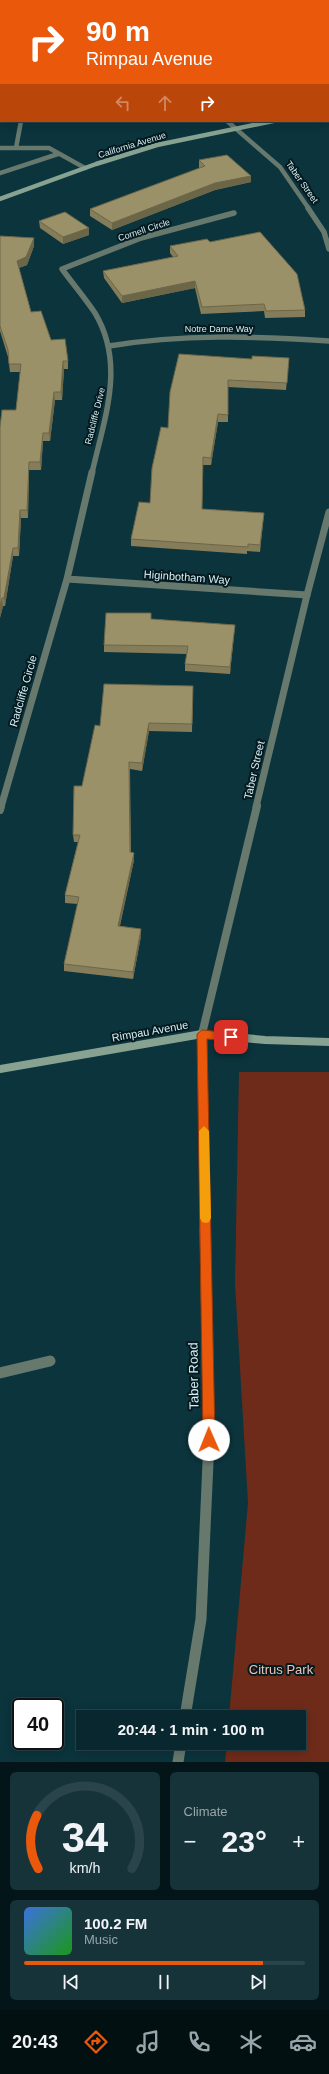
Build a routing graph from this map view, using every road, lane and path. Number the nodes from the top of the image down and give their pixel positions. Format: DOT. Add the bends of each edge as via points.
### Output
graph roads {
  1 [pos="21,122"];
  2 [pos="228,122"];
  3 [pos="268,122"];
  4 [pos="236,128"];
  5 [pos="0,148"];
  6 [pos="16,148"];
  7 [pos="58,154"];
  8 [pos="85,168"];
  9 [pos="0,173"];
  10 [pos="0,199"];
  11 [pos="234,214"];
  12 [pos="329,249"];
  13 [pos="62,269"];
  14 [pos="329,341"];
  15 [pos="110,346"];
  16 [pos="329,512"];
  17 [pos="67,579"];
  18 [pos="306,595"];
  19 [pos="0,810"];
  20 [pos="202,1034"];
  21 [pos="329,1042"];
  22 [pos="0,1069"];
  23 [pos="50,1361"];
  24 [pos="0,1373"];
  25 [pos="186,1710"];
  26 [pos="180,1750"];
  27 [pos="178,1762"];
  1 -- 6 [label="street"];
  2 -- 4 [label="street, Taber Street"];
  3 -- 4 [label="main road, California Avenue"];
  4 -- 8 [label="main road, California Avenue" via="157,145"];
  4 -- 12 [label="street, Taber Street" via="280,167 324,232"];
  5 -- 6 [label="street"];
  6 -- 7 [label="street" via="49,148"];
  7 -- 8 [label="street"];
  7 -- 9 [label="street"];
  8 -- 10 [label="main road, California Avenue"];
  11 -- 13 [label="street, Cornell Circle" via="141,238"];
  13 -- 15 [label="street, Radcliffe Drive" via="95,314"];
  14 -- 15 [label="street, Notre Dame Way" via="187,337 131,341"];
  15 -- 17 [label="street, Radcliffe Drive" via="112,385"];
  16 -- 18 [label="street, Taber Street"];
  17 -- 18 [label="street, Higinbotham Way"];
  17 -- 19 [label="street, Radcliffe Circle"];
  18 -- 20 [label="street, Taber Street"];
  20 -- 21 [label="main road, Rimpau Avenue" via="265,1040"];
  20 -- 22 [label="main road, Rimpau Avenue"];
  20 -- 25 [label="street, Taber Road" via="209,1440 201,1619"];
  23 -- 24 [label="street"];
  26 -- 27 [label="street"];
}
